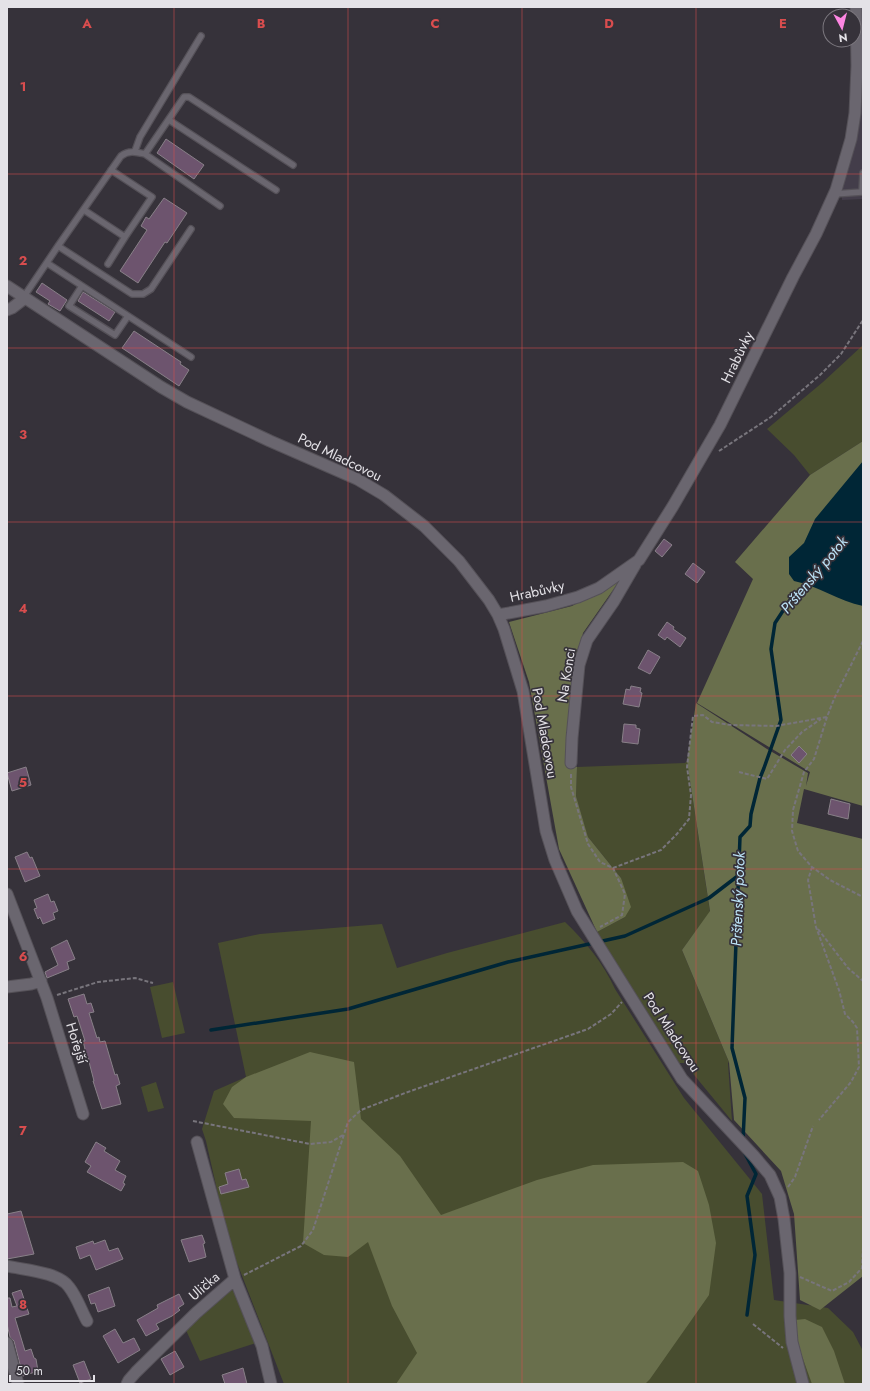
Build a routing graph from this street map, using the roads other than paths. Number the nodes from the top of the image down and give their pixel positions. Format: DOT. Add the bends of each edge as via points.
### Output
graph roads {
  1 [pos="200,36"];
  2 [pos="859,48"];
  3 [pos="169,120"];
  4 [pos="135,151"];
  5 [pos="145,154"];
  6 [pos="293,165"];
  7 [pos="111,170"];
  8 [pos="863,173"];
  9 [pos="276,190"];
  10 [pos="834,194"];
  11 [pos="220,206"];
  12 [pos="84,210"];
  13 [pos="191,230"];
  14 [pos="125,237"];
  15 [pos="58,246"];
  16 [pos="47,263"];
  17 [pos="108,264"];
  18 [pos="7,286"];
  19 [pos="82,286"];
  20 [pos="26,295"];
  21 [pos="7,310"];
  22 [pos="128,316"];
  23 [pos="191,357"];
  24 [pos="638,560"];
  25 [pos="498,615"];
  26 [pos="571,763"];
  27 [pos="7,894"];
  28 [pos="41,981"];
  29 [pos="7,987"];
  30 [pos="83,1114"];
  31 [pos="197,1142"];
  32 [pos="7,1266"];
  33 [pos="235,1279"];
  34 [pos="86,1321"];
  35 [pos="7,1343"];
  36 [pos="18,1384"];
  37 [pos="127,1384"];
  38 [pos="271,1384"];
  39 [pos="803,1384"];
  1 -- 4 [label="lane" via="140,137"];
  2 -- 10 [label="street, Hrabůvky" via="851,139"];
  3 -- 5 [label="lane"];
  3 -- 6 [label="lane" via="184,97 189,97"];
  3 -- 9 [label="lane"];
  4 -- 5 [label="lane"];
  4 -- 7 [label="lane" via="126,152"];
  5 -- 11 [label="lane"];
  7 -- 12 [label="lane"];
  7 -- 14 [label="lane" via="152,197"];
  8 -- 10 [label="lane" via="862,192"];
  10 -- 24 [label="street, Hrabůvky" via="720,425"];
  12 -- 14 [label="lane"];
  12 -- 15 [label="lane"];
  13 -- 15 [label="lane" via="151,289 144,294 132,294"];
  14 -- 17 [label="lane"];
  15 -- 16 [label="lane"];
  16 -- 19 [label="lane"];
  16 -- 20 [label="lane"];
  18 -- 20 [label="street, Pod Mladcovou"];
  19 -- 22 [label="lane"];
  19 -- 22 [label="lane" via="69,306 115,335"];
  20 -- 21 [label="street"];
  20 -- 25 [label="street, Pod Mladcovou" via="187,402 357,479 384,495 424,526 459,560"];
  22 -- 23 [label="lane"];
  24 -- 25 [label="street, Hrabůvky" via="599,588 578,597"];
  24 -- 26 [label="street, Na Konci" via="587,640 579,665"];
  25 -- 39 [label="street, Pod Mladcovou" via="523,691 546,831 555,860 577,911 682,1079 770,1175 780,1197 790,1272 793,1349"];
  27 -- 28 [label="street, Hořejší"];
  28 -- 29 [label="street"];
  28 -- 30 [label="street, Hořejší"];
  31 -- 33 [label="street, Ulička"];
  32 -- 34 [label="street" via="50,1275 64,1282 69,1286"];
  33 -- 37 [label="street, Ulička" via="185,1324"];
  33 -- 38 [label="street" via="262,1346"];
  35 -- 36 [label="street"];
}
